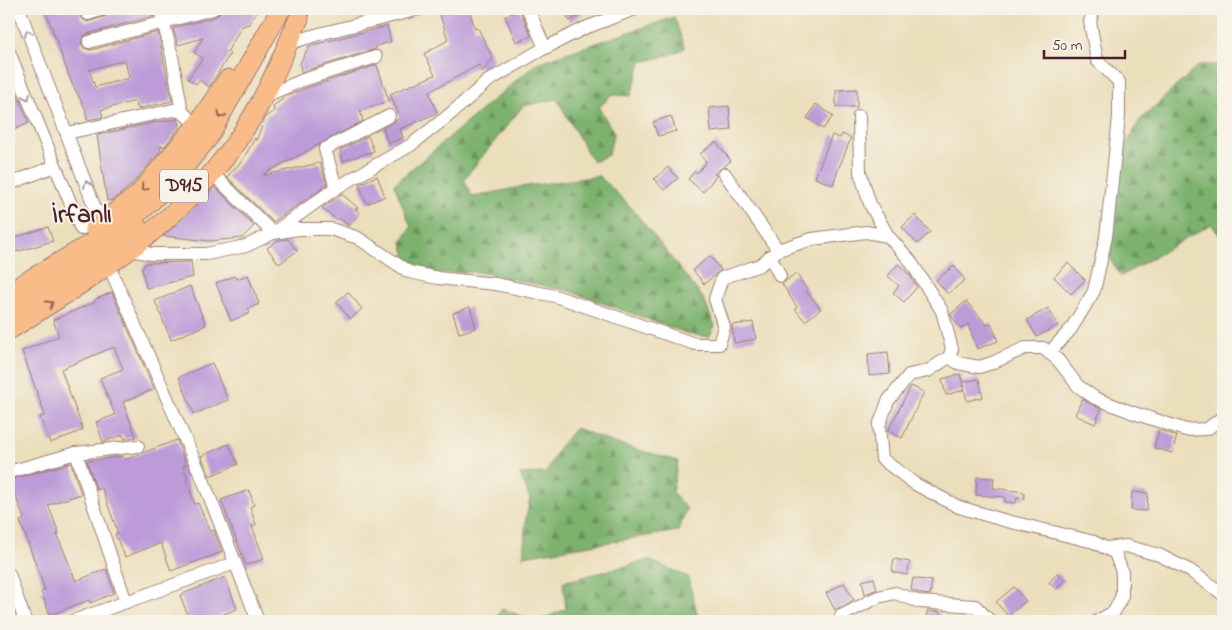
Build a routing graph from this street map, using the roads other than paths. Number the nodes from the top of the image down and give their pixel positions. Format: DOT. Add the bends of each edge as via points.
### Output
graph roads {
  1 [pos="19,9"];
  2 [pos="103,9"];
  3 [pos="160,9"];
  4 [pos="213,9"];
  5 [pos="282,9"];
  6 [pos="420,9"];
  7 [pos="528,9"];
  8 [pos="635,9"];
  9 [pos="1094,9"];
  10 [pos="302,13"];
  11 [pos="88,14"];
  12 [pos="165,23"];
  13 [pos="89,42"];
  14 [pos="262,42"];
  15 [pos="287,44"];
  16 [pos="545,48"];
  17 [pos="9,52"];
  18 [pos="376,56"];
  19 [pos="263,97"];
  20 [pos="182,112"];
  21 [pos="389,116"];
  22 [pos="860,116"];
  23 [pos="197,126"];
  24 [pos="66,133"];
  25 [pos="56,166"];
  26 [pos="212,173"];
  27 [pos="725,174"];
  28 [pos="9,184"];
  29 [pos="336,188"];
  30 [pos="273,233"];
  31 [pos="888,236"];
  32 [pos="122,248"];
  33 [pos="774,253"];
  34 [pos="109,266"];
  35 [pos="9,276"];
  36 [pos="780,276"];
  37 [pos="9,292"];
  38 [pos="9,311"];
  39 [pos="9,330"];
  40 [pos="1049,353"];
  41 [pos="949,357"];
  42 [pos="1223,416"];
  43 [pos="138,446"];
  44 [pos="76,453"];
  45 [pos="9,472"];
  46 [pos="1106,548"];
  47 [pos="235,563"];
  48 [pos="9,574"];
  49 [pos="1223,594"];
  50 [pos="126,602"];
  51 [pos="841,616"];
  52 [pos="24,621"];
  53 [pos="73,621"];
  54 [pos="258,621"];
  55 [pos="990,621"];
  56 [pos="1097,621"];
  24 -- 1 [label="street, one-way"];
  2 -- 11 [label="street"];
  3 -- 12 [label="street"];
  4 -- 12 [label="street"];
  5 -- 14 [label="highway, D915"];
  6 -- 15 [label="street"];
  7 -- 16 [label="street"];
  8 -- 16 [label="street"];
  9 -- 40 [label="street" via="1090,22 1097,60 1119,82 1119,117 1106,237 1094,291 1071,329"];
  10 -- 15 [label="highway"];
  10 -- 32 [label="highway, D915" via="231,127 201,167"];
  12 -- 13 [label="street"];
  12 -- 20 [label="street"];
  14 -- 23 [label="highway" via="249,50 237,64"];
  14 -- 37 [label="highway, D915, one-way" via="207,139 143,209 114,230"];
  15 -- 19 [label="highway"];
  16 -- 29 [label="street" via="488,81 411,145"];
  17 -- 25 [label="street, one-way"];
  18 -- 19 [label="street"];
  19 -- 26 [label="highway" via="245,129"];
  20 -- 23 [label="street"];
  20 -- 24 [label="street" via="172,110"];
  21 -- 29 [label="street" via="325,149"];
  22 -- 31 [label="street" via="860,172 870,204"];
  23 -- 35 [label="highway, one-way" via="138,196 84,235"];
  25 -- 24 [label="street, one-way" via="81,229 98,216"];
  25 -- 28 [label="street"];
  26 -- 30 [label="street"];
  26 -- 32 [label="highway" via="176,212"];
  27 -- 33 [label="street"];
  29 -- 30 [label="street"];
  30 -- 32 [label="street" via="246,246 206,254 152,254"];
  30 -- 33 [label="street" via="331,229 358,238 410,272 555,296 695,344 719,344 724,327 715,299 722,278 760,265"];
  31 -- 33 [label="street" via="866,232 812,239"];
  31 -- 41 [label="street" via="909,259 942,311 952,349"];
  32 -- 34 [label="highway"];
  32 -- 38 [label="highway, D915"];
  33 -- 36 [label="street"];
  39 -- 34 [label="highway, one-way"];
  34 -- 47 [label="street" via="203,480"];
  40 -- 41 [label="street" via="1043,348 1025,348 980,367 958,363"];
  40 -- 42 [label="street" via="1078,386 1095,398 1131,412 1186,430 1207,429"];
  41 -- 46 [label="street" via="928,371 909,376 888,402 879,426 882,459 915,484 959,506"];
  43 -- 44 [label="street"];
  44 -- 45 [label="street"];
  44 -- 50 [label="street"];
  46 -- 49 [label="street" via="1126,546 1159,555 1189,570"];
  46 -- 56 [label="street" via="1115,553 1122,572 1122,596 1114,612"];
  47 -- 50 [label="street"];
  47 -- 54 [label="street"];
  48 -- 52 [label="street"];
  50 -- 53 [label="street"];
  51 -- 55 [label="street" via="878,597 895,593 920,602 975,606"];
}
